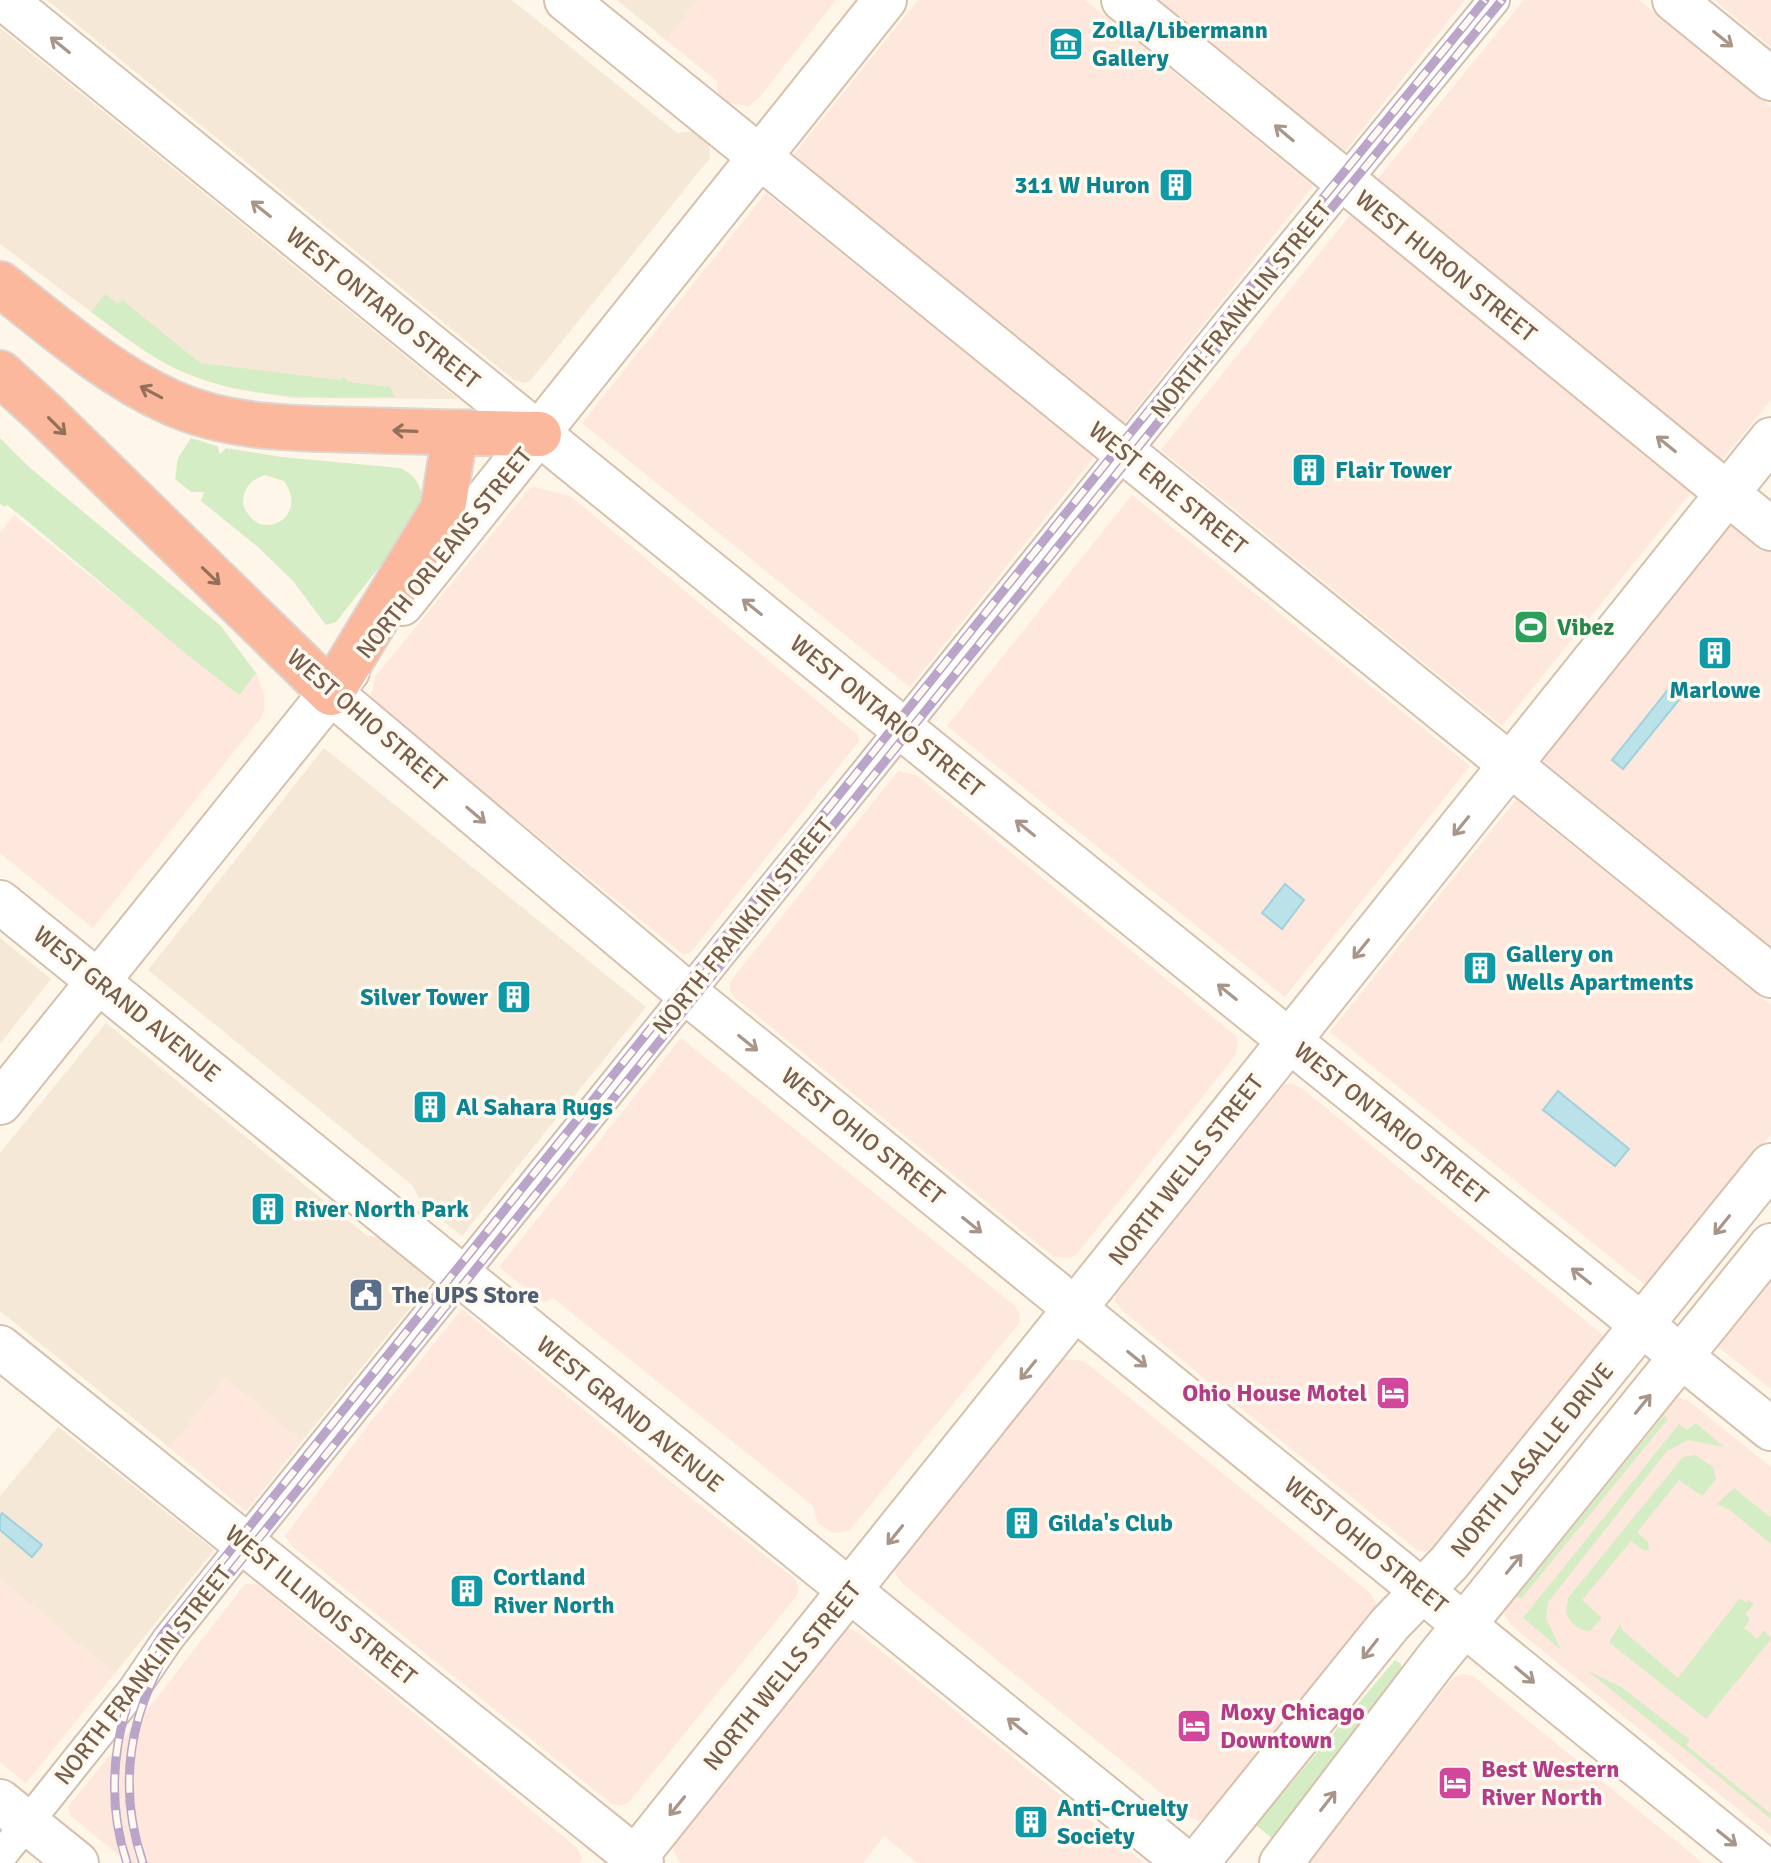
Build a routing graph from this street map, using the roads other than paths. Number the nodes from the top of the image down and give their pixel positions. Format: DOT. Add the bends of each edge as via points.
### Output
graph roads {
  1 [pos="5,0"];
  2 [pos="566,0"];
  3 [pos="885,0"];
  4 [pos="1123,0"];
  5 [pos="1494,0"];
  6 [pos="1674,0"];
  7 [pos="1771,79"];
  8 [pos="760,157"];
  9 [pos="1344,183"];
  10 [pos="0,284"];
  11 [pos="0,373"];
  12 [pos="455,433"];
  13 [pos="539,434"];
  14 [pos="1771,439"];
  15 [pos="1125,453"];
  16 [pos="1727,494"];
  17 [pos="1771,529"];
  18 [pos="331,693"];
  19 [pos="902,728"];
  20 [pos="1510,765"];
  21 [pos="0,902"];
  22 [pos="1771,976"];
  23 [pos="99,981"];
  24 [pos="688,994"];
  25 [pos="1288,1040"];
  26 [pos="0,1103"];
  27 [pos="1771,1165"];
  28 [pos="1771,1245"];
  29 [pos="461,1276"];
  30 [pos="1076,1310"];
  31 [pos="1641,1325"];
  32 [pos="0,1347"];
  33 [pos="1681,1357"];
  34 [pos="1771,1429"];
  35 [pos="244,1544"];
  36 [pos="1422,1591"];
  37 [pos="850,1592"];
  38 [pos="1465,1625"];
  39 [pos="14,1812"];
  40 [pos="0,1857"];
  41 [pos="636,1861"];
  42 [pos="77,1863"];
  43 [pos="1186,1863"];
  44 [pos="1197,1863"];
  45 [pos="1281,1863"];
  46 [pos="1757,1863"];
  13 -- 1 [label="main road, WEST ONTARIO STREET, one-way"];
  2 -- 8 [label="main road, WEST ERIE STREET"];
  3 -- 8 [label="main road, NORTH ORLEANS STREET"];
  9 -- 4 [label="main road, WEST HURON STREET, one-way"];
  5 -- 9 [label="street, NORTH FRANKLIN STREET"];
  6 -- 7 [label="main road, one-way"];
  8 -- 13 [label="main road, NORTH ORLEANS STREET"];
  8 -- 15 [label="main road, WEST ERIE STREET"];
  9 -- 15 [label="street, NORTH FRANKLIN STREET"];
  16 -- 9 [label="main road, WEST HURON STREET, one-way"];
  12 -- 10 [label="highway, one-way" via="258,427 203,415 135,384"];
  11 -- 18 [label="highway, WEST OHIO STREET, one-way"];
  12 -- 13 [label="highway"];
  12 -- 18 [label="highway" via="443,509"];
  13 -- 18 [label="main road, NORTH ORLEANS STREET"];
  19 -- 13 [label="main road, WEST ONTARIO STREET, one-way"];
  14 -- 16 [label="main road, NORTH WELLS STREET"];
  15 -- 19 [label="street, NORTH FRANKLIN STREET"];
  15 -- 20 [label="main road, WEST ERIE STREET"];
  16 -- 17 [label="main road, WEST HURON STREET"];
  16 -- 20 [label="main road, NORTH WELLS STREET"];
  18 -- 23 [label="main road, NORTH ORLEANS STREET"];
  18 -- 24 [label="main road, WEST OHIO STREET, one-way"];
  19 -- 24 [label="street, NORTH FRANKLIN STREET"];
  25 -- 19 [label="main road, WEST ONTARIO STREET, one-way"];
  20 -- 22 [label="main road, WEST ERIE STREET"];
  20 -- 25 [label="main road, NORTH WELLS STREET, one-way"];
  21 -- 23 [label="main road, WEST GRAND AVENUE"];
  23 -- 26 [label="main road, NORTH ORLEANS STREET"];
  23 -- 29 [label="main road, WEST GRAND AVENUE"];
  24 -- 29 [label="street, NORTH FRANKLIN STREET"];
  24 -- 30 [label="main road, WEST OHIO STREET, one-way"];
  25 -- 30 [label="main road, NORTH WELLS STREET"];
  31 -- 25 [label="main road, WEST ONTARIO STREET, one-way"];
  27 -- 31 [label="main road, NORTH LASALLE DRIVE, one-way"];
  28 -- 33 [label="main road"];
  29 -- 35 [label="street, NORTH FRANKLIN STREET"];
  29 -- 37 [label="main road, WEST GRAND AVENUE"];
  30 -- 36 [label="main road, WEST OHIO STREET, one-way"];
  30 -- 37 [label="main road, NORTH WELLS STREET, one-way"];
  31 -- 33 [label="main road, WEST ONTARIO STREET"];
  31 -- 36 [label="main road, NORTH LASALLE DRIVE"];
  32 -- 35 [label="main road, WEST ILLINOIS STREET"];
  33 -- 34 [label="main road, WEST ONTARIO STREET"];
  38 -- 33 [label="main road, one-way"];
  35 -- 39 [label="street, NORTH FRANKLIN STREET" via="134,1689"];
  35 -- 41 [label="main road, WEST ILLINOIS STREET"];
  36 -- 38 [label="main road, WEST OHIO STREET"];
  36 -- 44 [label="main road, NORTH LASALLE DRIVE, one-way"];
  37 -- 41 [label="main road, NORTH WELLS STREET, one-way"];
  43 -- 37 [label="main road, WEST GRAND AVENUE, one-way"];
  45 -- 38 [label="main road, one-way"];
  38 -- 46 [label="main road, WEST OHIO STREET, one-way"];
  39 -- 40 [label="street, NORTH FRANKLIN STREET"];
  39 -- 42 [label="main road"];
}
